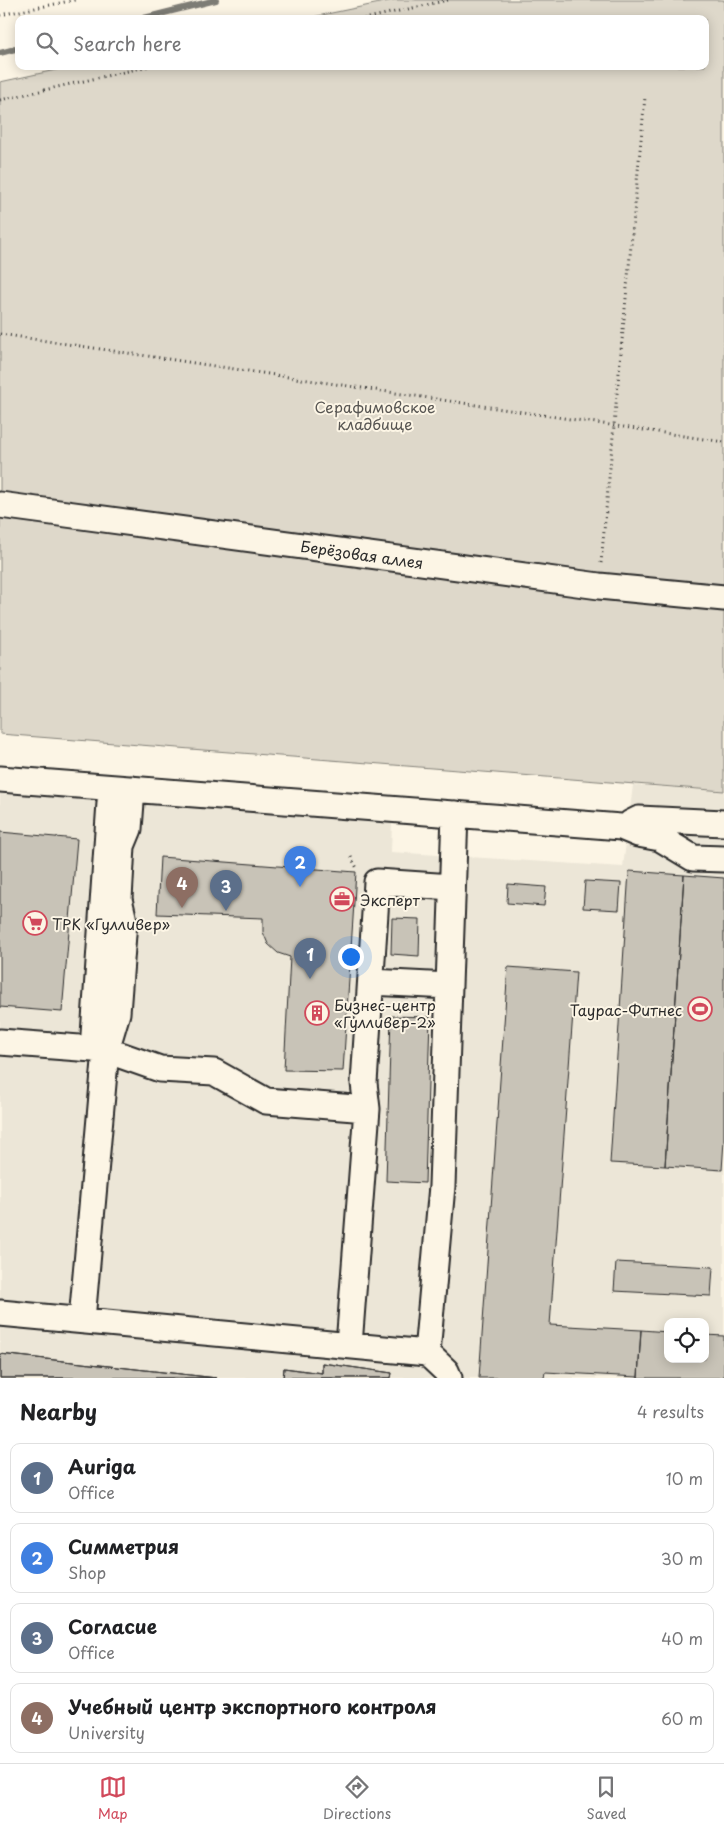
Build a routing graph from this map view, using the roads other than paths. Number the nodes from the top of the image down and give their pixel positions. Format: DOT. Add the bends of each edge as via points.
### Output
graph roads {
  1 [pos="0,505"];
  2 [pos="724,598"];
  3 [pos="0,779"];
  4 [pos="121,789"];
  5 [pos="455,814"];
  6 [pos="724,824"];
  7 [pos="621,827"];
  8 [pos="724,860"];
  9 [pos="452,887"];
  10 [pos="371,982"];
  11 [pos="448,986"];
  12 [pos="0,1042"];
  13 [pos="99,1050"];
  14 [pos="367,1109"];
  15 [pos="0,1313"];
  16 [pos="82,1320"];
  17 [pos="349,1345"];
  18 [pos="427,1354"];
  19 [pos="450,1378"];
  1 -- 2 [label="street, Берёзовая аллея" via="599,586"];
  3 -- 4 [label="street"];
  4 -- 5 [label="street"];
  4 -- 13 [label="street"];
  4 -- 13 [label="street" via="129,829 122,846 120,876 119,899 124,921 117,1013"];
  5 -- 7 [label="street"];
  5 -- 9 [label="street"];
  6 -- 7 [label="street" via="639,820"];
  7 -- 8 [label="street" via="660,838 692,858"];
  9 -- 10 [label="street" via="377,882"];
  9 -- 11 [label="street"];
  10 -- 11 [label="street"];
  10 -- 14 [label="street" via="364,1083"];
  11 -- 18 [label="street" via="442,1186"];
  12 -- 13 [label="street"];
  13 -- 14 [label="street" via="160,1069 214,1072 266,1101"];
  13 -- 16 [label="street"];
  14 -- 17 [label="street"];
  15 -- 16 [label="street"];
  16 -- 17 [label="street"];
  17 -- 18 [label="street"];
  18 -- 19 [label="street"];
}
